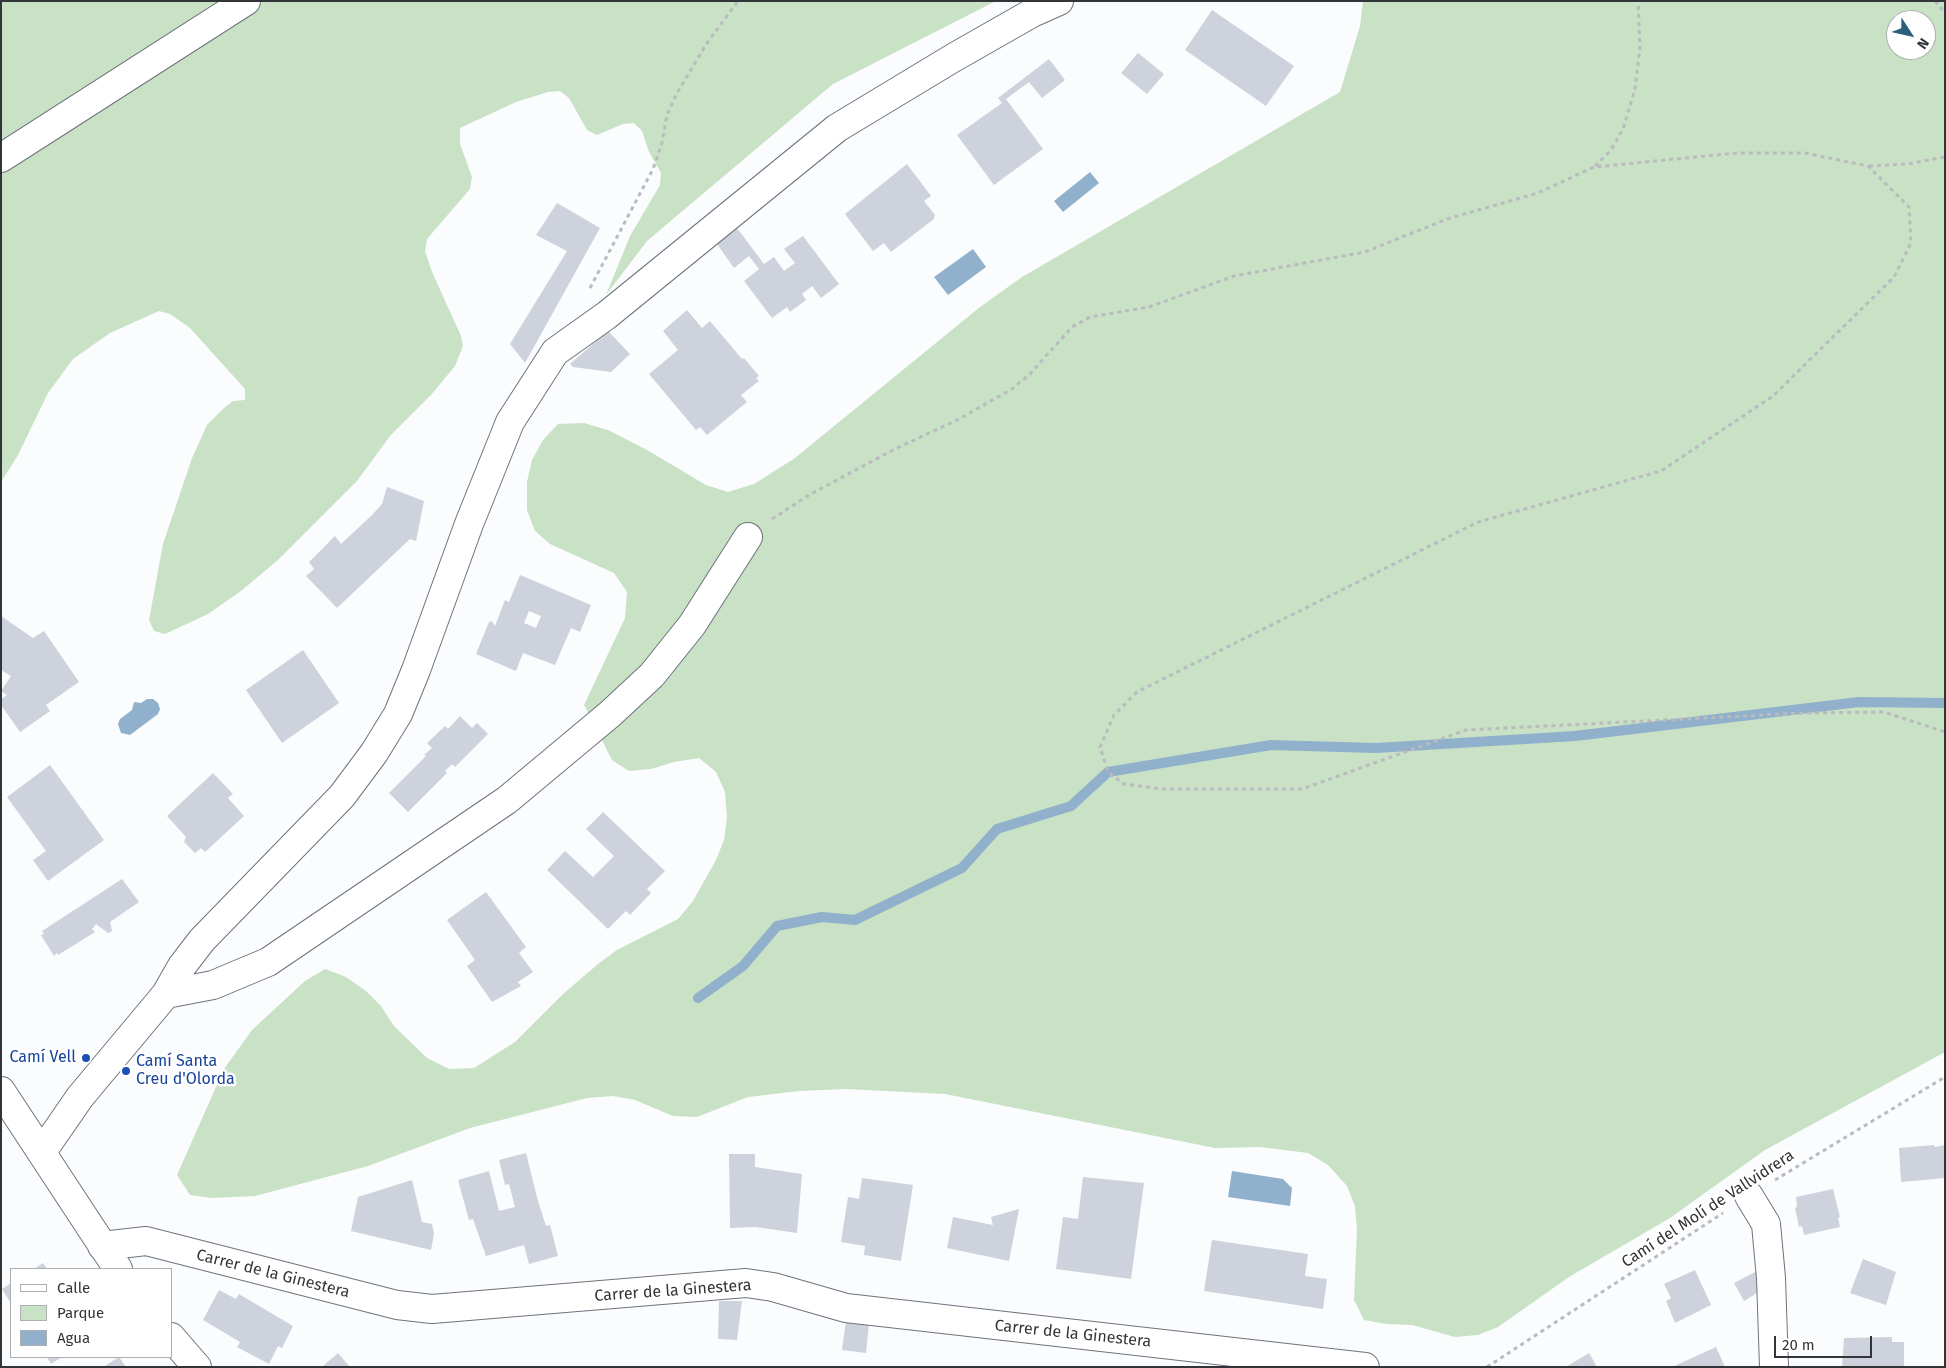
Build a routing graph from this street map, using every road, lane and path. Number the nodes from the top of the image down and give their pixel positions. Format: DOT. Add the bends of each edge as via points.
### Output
graph roads {
  1 [pos="246,1"];
  2 [pos="738,1"];
  3 [pos="1059,1"];
  4 [pos="1638,1"];
  5 [pos="1935,1"];
  6 [pos="1945,13"];
  7 [pos="1945,157"];
  8 [pos="1,158"];
  9 [pos="1868,166"];
  10 [pos="1594,167"];
  11 [pos="587,292"];
  12 [pos="748,538"];
  13 [pos="1945,732"];
  14 [pos="166,994"];
  15 [pos="1945,1077"];
  16 [pos="3,1089"];
  17 [pos="42,1152"];
  18 [pos="1749,1196"];
  19 [pos="102,1246"];
  20 [pos="117,1268"];
  21 [pos="172,1338"];
  22 [pos="197,1367"];
  23 [pos="1365,1367"];
  24 [pos="1487,1367"];
  25 [pos="1774,1367"];
  1 -- 8 [label="street"];
  2 -- 11 [label="path" via="676,93 653,169"];
  3 -- 14 [label="street" via="952,58 837,128 607,315 555,352 510,422 398,714 342,796 202,940"];
  4 -- 10 [label="path" via="1640,48 1635,89 1623,129 1611,150"];
  5 -- 6 [label="path"];
  7 -- 9 [label="path" via="1907,164"];
  9 -- 10 [label="path" via="1795,153 1737,153"];
  9 -- 13 [label="path" via="1909,207 1910,243 1894,277 1773,396 1661,471 1478,522 1137,692 1114,715 1100,747 1108,772 1124,784 1162,789 1302,789 1466,730 1884,712"];
  10 -- 12 [label="path" via="1538,193 1447,219 1365,252 1234,276 1149,307 1090,317 1072,327 1012,390 809,496"];
  12 -- 14 [label="street" via="692,625 652,675 508,800 268,962 213,984"];
  14 -- 17 [label="street" via="80,1097"];
  15 -- 18 [label="path, Camí del Molí de Vallvidrera"];
  16 -- 17 [label="street"];
  17 -- 19 [label="street"];
  18 -- 24 [label="path, Camí del Molí de Vallvidrera"];
  18 -- 25 [label="street" via="1766,1224"];
  19 -- 20 [label="street"];
  19 -- 23 [label="street, Carrer de la Ginestera" via="146,1241 397,1305 432,1309 746,1284 773,1287 846,1308"];
  21 -- 22 [label="street"];
}
